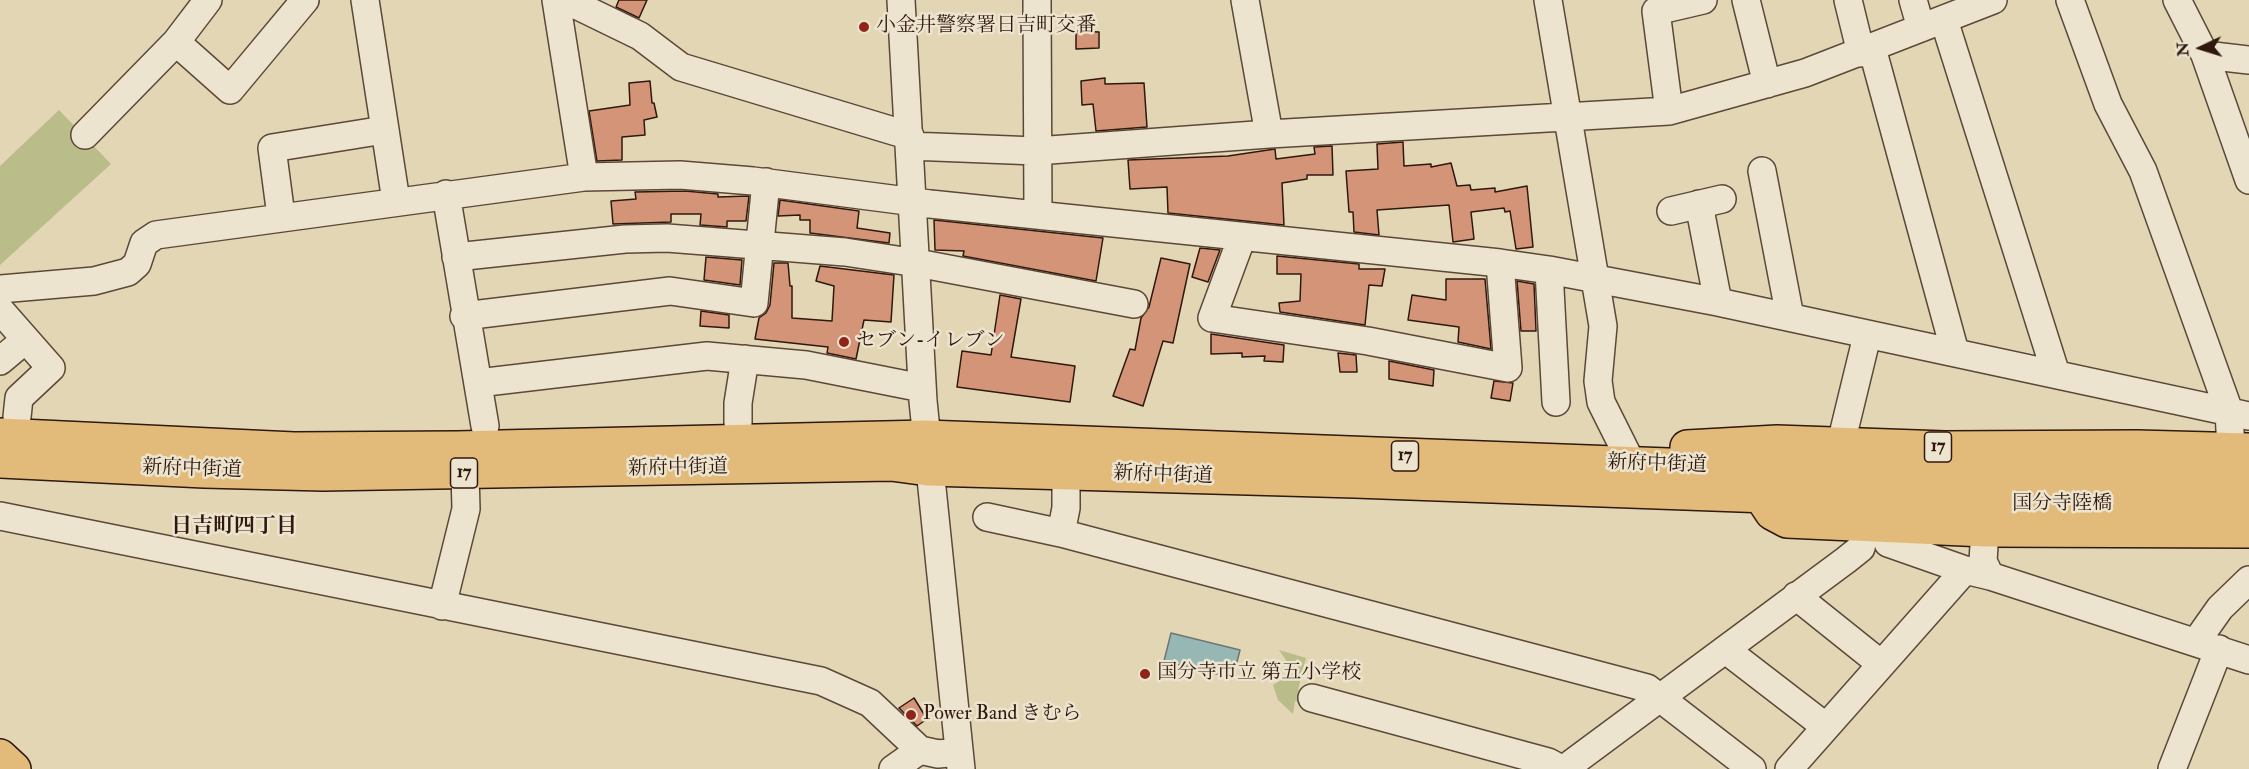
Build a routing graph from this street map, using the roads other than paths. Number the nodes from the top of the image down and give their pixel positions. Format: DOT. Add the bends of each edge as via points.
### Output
graph roads {
  1 [pos="208,0"];
  2 [pos="305,0"];
  3 [pos="364,0"];
  4 [pos="556,0"];
  5 [pos="566,0"];
  6 [pos="901,0"];
  7 [pos="1037,0"];
  8 [pos="1245,0"];
  9 [pos="1548,0"];
  10 [pos="1703,0"];
  11 [pos="1746,0"];
  12 [pos="1848,0"];
  13 [pos="1913,0"];
  14 [pos="1993,0"];
  15 [pos="2070,0"];
  16 [pos="2177,0"];
  17 [pos="1933,24"];
  18 [pos="176,42"];
  19 [pos="1867,51"];
  20 [pos="2205,55"];
  21 [pos="2249,60"];
  22 [pos="1767,84"];
  23 [pos="1669,111"];
  24 [pos="1569,118"];
  25 [pos="384,130"];
  26 [pos="1269,134"];
  27 [pos="85,135"];
  28 [pos="910,141"];
  29 [pos="1036,151"];
  30 [pos="1762,171"];
  31 [pos="584,177"];
  32 [pos="2249,180"];
  33 [pos="766,182"];
  34 [pos="446,194"];
  35 [pos="396,201"];
  36 [pos="914,202"];
  37 [pos="1671,211"];
  38 [pos="1038,215"];
  39 [pos="280,216"];
  40 [pos="1242,237"];
  41 [pos="759,245"];
  42 [pos="456,257"];
  43 [pos="917,263"];
  44 [pos="1500,263"];
  45 [pos="1549,270"];
  46 [pos="1597,278"];
  47 [pos="0,289"];
  48 [pos="1718,302"];
  49 [pos="1134,304"];
  50 [pos="0,310"];
  51 [pos="464,316"];
  52 [pos="1790,317"];
  53 [pos="1867,336"];
  54 [pos="25,340"];
  55 [pos="1955,352"];
  56 [pos="745,359"];
  57 [pos="0,361"];
  58 [pos="2056,374"];
  59 [pos="478,384"];
  60 [pos="922,388"];
  61 [pos="1556,402"];
  62 [pos="2239,414"];
  63 [pos="6,423"];
  64 [pos="738,423"];
  65 [pos="485,426"];
  66 [pos="836,439"];
  67 [pos="1841,443"];
  68 [pos="2240,450"];
  69 [pos="927,453"];
  70 [pos="0,461"];
  71 [pos="461,461"];
  72 [pos="1632,464"];
  73 [pos="1066,472"];
  74 [pos="2249,478"];
  75 [pos="1355,481"];
  76 [pos="2249,506"];
  77 [pos="1878,510"];
  78 [pos="0,516"];
  79 [pos="987,517"];
  80 [pos="1985,530"];
  81 [pos="2249,531"];
  82 [pos="1061,532"];
  83 [pos="1977,573"];
  84 [pos="2249,580"];
  85 [pos="1796,596"];
  86 [pos="442,606"];
  87 [pos="2208,646"];
  88 [pos="1726,650"];
  89 [pos="2249,660"];
  90 [pos="1881,664"];
  91 [pos="1312,698"];
  92 [pos="1661,698"];
  93 [pos="1826,728"];
  94 [pos="920,750"];
  95 [pos="0,756"];
  96 [pos="960,761"];
  97 [pos="14,769"];
  98 [pos="893,769"];
  99 [pos="1562,769"];
  100 [pos="1752,769"];
  101 [pos="1789,769"];
  102 [pos="2172,769"];
  1 -- 18 [label="street"];
  2 -- 18 [label="street" via="230,90"];
  3 -- 25 [label="street"];
  4 -- 31 [label="street"];
  5 -- 28 [label="street" via="640,36 681,67"];
  6 -- 28 [label="street"];
  7 -- 29 [label="street"];
  8 -- 26 [label="street"];
  9 -- 24 [label="street"];
  10 -- 23 [label="street" via="1656,11"];
  11 -- 22 [label="street"];
  12 -- 19 [label="street"];
  13 -- 17 [label="street"];
  14 -- 17 [label="street"];
  15 -- 62 [label="street" via="2108,104 2144,171"];
  16 -- 20 [label="street"];
  17 -- 19 [label="street"];
  17 -- 58 [label="street"];
  18 -- 27 [label="street"];
  19 -- 22 [label="street"];
  19 -- 55 [label="street"];
  20 -- 21 [label="street"];
  20 -- 32 [label="street"];
  22 -- 23 [label="street"];
  23 -- 24 [label="street"];
  24 -- 26 [label="street"];
  24 -- 46 [label="street"];
  25 -- 35 [label="street"];
  25 -- 39 [label="street" via="272,148"];
  26 -- 29 [label="street"];
  28 -- 29 [label="street"];
  28 -- 36 [label="street"];
  29 -- 38 [label="street"];
  30 -- 52 [label="street"];
  31 -- 33 [label="street" via="680,175"];
  31 -- 34 [label="street"];
  33 -- 36 [label="street"];
  33 -- 41 [label="street"];
  34 -- 35 [label="street"];
  34 -- 42 [label="street"];
  35 -- 39 [label="street"];
  36 -- 38 [label="street"];
  36 -- 43 [label="street"];
  37 -- 48 [label="street" via="1710,202"];
  38 -- 40 [label="street"];
  39 -- 47 [label="street" via="156,235 144,243 137,264 112,277"];
  40 -- 44 [label="street"];
  40 -- 44 [label="street" via="1212,318 1368,341 1508,368"];
  41 -- 42 [label="street" via="625,239"];
  41 -- 43 [label="street"];
  41 -- 51 [label="street" via="754,303 670,291"];
  42 -- 51 [label="street"];
  43 -- 49 [label="street"];
  43 -- 60 [label="street"];
  44 -- 45 [label="street"];
  45 -- 46 [label="street"];
  45 -- 61 [label="street"];
  46 -- 48 [label="street"];
  46 -- 72 [label="street" via="1603,326 1598,381 1601,402"];
  48 -- 52 [label="street"];
  50 -- 54 [label="street"];
  51 -- 59 [label="street"];
  52 -- 53 [label="street"];
  53 -- 55 [label="street"];
  53 -- 67 [label="street"];
  54 -- 57 [label="street"];
  54 -- 63 [label="street" via="51,368 19,398"];
  55 -- 58 [label="street"];
  56 -- 59 [label="street" via="707,356"];
  56 -- 60 [label="street" via="806,365"];
  56 -- 64 [label="street"];
  58 -- 62 [label="street"];
  59 -- 65 [label="street"];
  60 -- 69 [label="street"];
  62 -- 68 [label="street"];
  63 -- 71 [label="main road, 新府中街道 / 17" via="90,440"];
  64 -- 65 [label="main road"];
  64 -- 66 [label="main road" via="817,422"];
  65 -- 71 [label="main road" via="474,432"];
  66 -- 69 [label="main road, 新府中街道 / 17"];
  66 -- 71 [label="main road, 新府中街道 / 17"];
  67 -- 68 [label="main road, 17" via="1945,448"];
  67 -- 72 [label="main road, 17" via="1777,441 1655,450"];
  69 -- 71 [label="main road, 新府中街道 / 17" via="877,464 755,467"];
  69 -- 72 [label="main road, 新府中街道 / 17" via="1054,442"];
  69 -- 73 [label="main road, 新府中街道 / 17"];
  69 -- 75 [label="main road, 新府中街道 / 17" via="1211,460"];
  69 -- 96 [label="street"];
  70 -- 71 [label="main road, 新府中街道 / 17" via="204,471"];
  71 -- 86 [label="street" via="466,509"];
  72 -- 77 [label="main road, 新府中街道 / 17"];
  73 -- 75 [label="main road, 新府中街道 / 17"];
  73 -- 82 [label="street"];
  74 -- 77 [label="main road, 国分寺陸橋 / 17" via="2019,477"];
  75 -- 77 [label="main road, 新府中街道 / 17" via="1760,495"];
  76 -- 77 [label="main road, 国分寺陸橋 / 17" via="2024,505"];
  77 -- 80 [label="main road, 17"];
  77 -- 83 [label="street"];
  77 -- 85 [label="street" via="1860,548"];
  78 -- 86 [label="street"];
  79 -- 82 [label="street"];
  80 -- 81 [label="main road, 17"];
  80 -- 83 [label="street" via="1983,561"];
  82 -- 92 [label="street" via="1635,685"];
  83 -- 87 [label="street"];
  83 -- 90 [label="street"];
  84 -- 87 [label="street" via="2220,608"];
  85 -- 88 [label="street"];
  85 -- 90 [label="street"];
  86 -- 94 [label="street" via="821,681 870,703"];
  87 -- 89 [label="street"];
  87 -- 102 [label="street"];
  88 -- 92 [label="street"];
  88 -- 93 [label="street"];
  90 -- 93 [label="street"];
  91 -- 99 [label="street"];
  92 -- 99 [label="street"];
  92 -- 100 [label="street"];
  93 -- 101 [label="street"];
  94 -- 96 [label="street"];
  94 -- 98 [label="street"];
  95 -- 97 [label="main road"];
}
